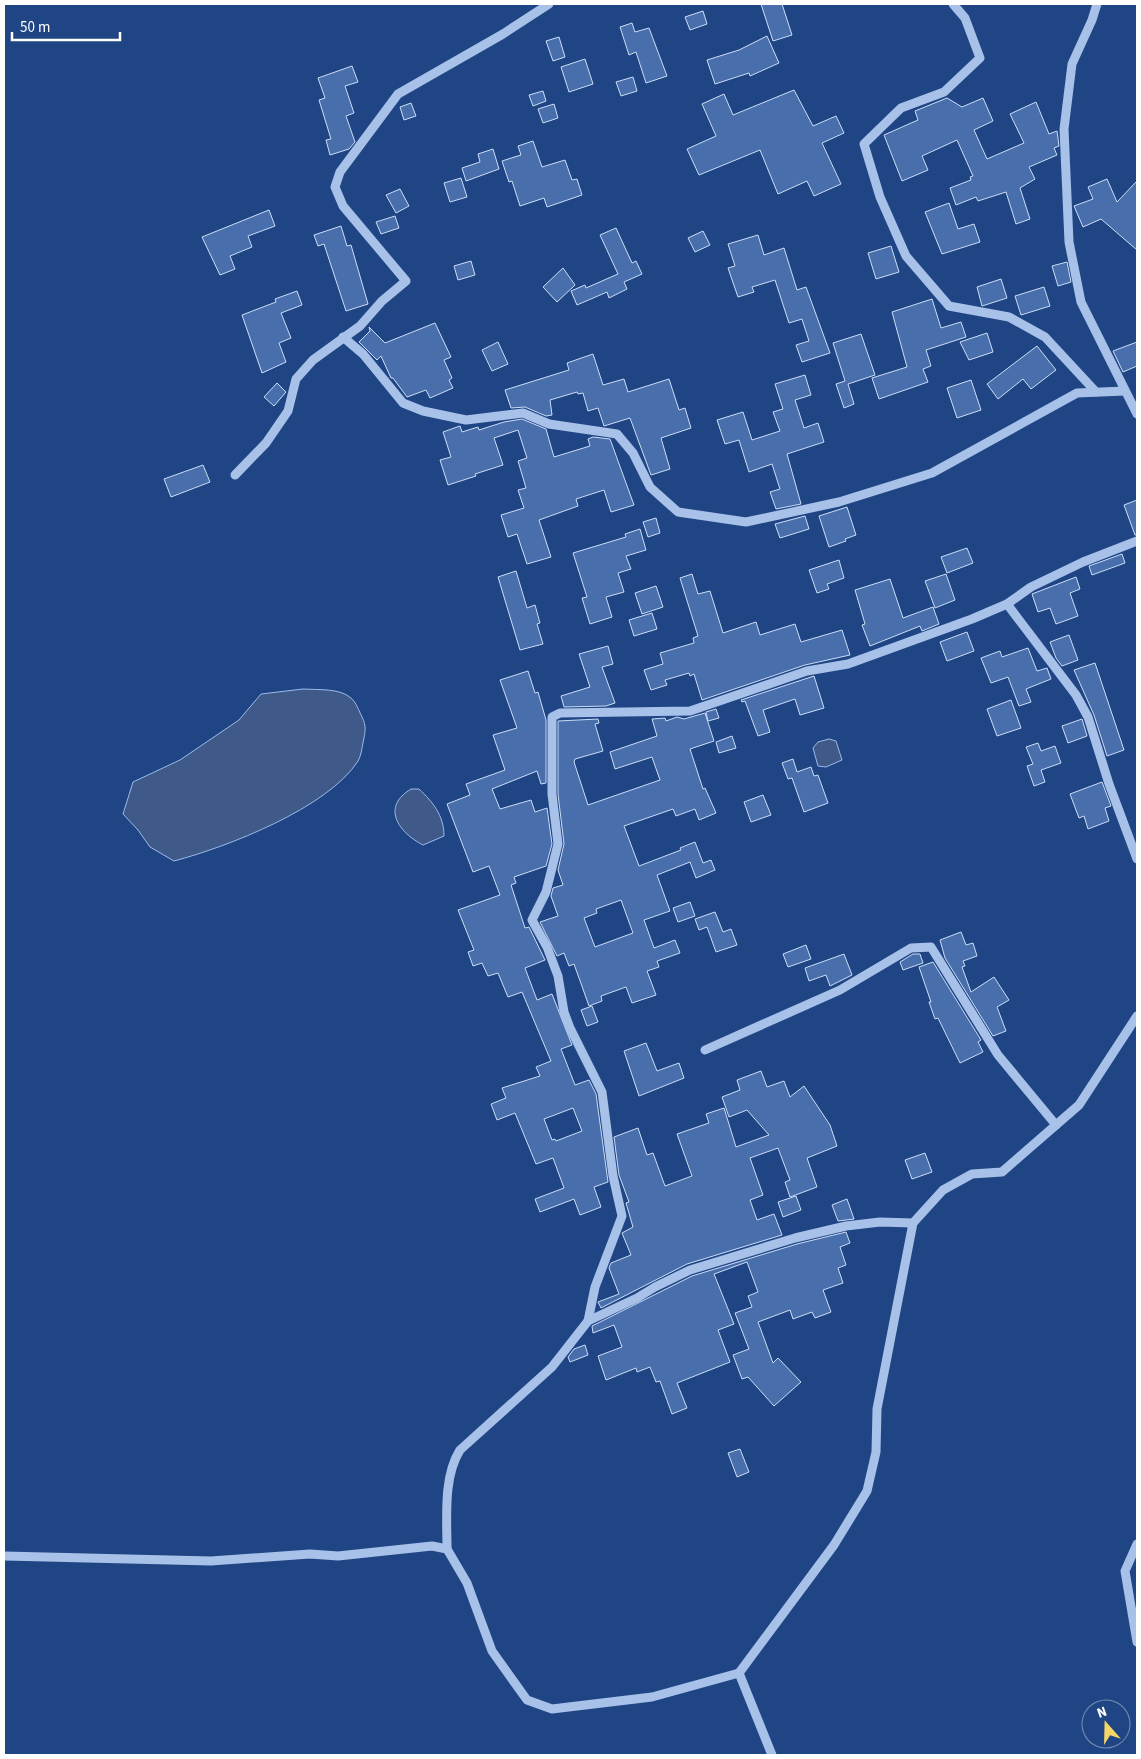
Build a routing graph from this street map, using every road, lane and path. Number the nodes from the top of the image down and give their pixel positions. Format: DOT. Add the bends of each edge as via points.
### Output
graph roads {
  1 [pos="549,4"];
  2 [pos="953,4"];
  3 [pos="1097,4"];
  4 [pos="343,337"];
  5 [pos="1125,391"];
  6 [pos="1096,392"];
  7 [pos="1137,414"];
  8 [pos="234,474"];
  9 [pos="1137,541"];
  10 [pos="1007,604"];
  11 [pos="1137,859"];
  12 [pos="1137,1016"];
  13 [pos="705,1050"];
  14 [pos="1056,1126"];
  15 [pos="913,1223"];
  16 [pos="588,1321"];
  17 [pos="1137,1544"];
  18 [pos="447,1549"];
  19 [pos="4,1556"];
  20 [pos="1137,1642"];
  21 [pos="739,1673"];
  22 [pos="772,1752"];
  1 -- 4 [label="street" via="398,94 340,172 335,187 343,206 406,281 360,326"];
  2 -- 6 [label="street" via="964,18 980,58 944,92 901,108 864,144 880,197 906,256 949,306 1009,317 1045,337"];
  3 -- 5 [label="street" via="1072,64 1064,129 1067,216 1081,302"];
  4 -- 6 [label="street" via="363,354 403,403 423,411 466,420 523,413 549,424 617,434 633,452 650,487 678,512 746,522 839,502 932,473 1077,393"];
  4 -- 8 [label="street" via="313,360 296,379 288,411 266,443"];
  5 -- 6 [label="street"];
  5 -- 7 [label="street"];
  9 -- 10 [label="street" via="1031,587"];
  10 -- 11 [label="street" via="1076,695 1088,716"];
  10 -- 16 [label="street" via="848,664 807,671 690,711 560,713 552,717 552,794 558,844 546,892 532,920 558,976 570,1028 602,1092 613,1176 622,1216 595,1288"];
  12 -- 14 [label="street" via="1079,1105"];
  13 -- 14 [label="street" via="840,990 912,948 931,947 998,1055"];
  14 -- 15 [label="street" via="1002,1172 972,1174 943,1190"];
  15 -- 16 [label="street" via="846,1226 768,1246 690,1270"];
  15 -- 21 [label="street" via="877,1409 876,1452 867,1491 828,1554"];
  16 -- 18 [label="street" via="552,1367 453,1460"];
  17 -- 20 [label="street" via="1125,1571"];
  18 -- 19 [label="street" via="432,1546 338,1556 310,1554 212,1561"];
  18 -- 21 [label="street" via="467,1583 492,1651 527,1700 552,1709 652,1697"];
  21 -- 22 [label="street"];
}
